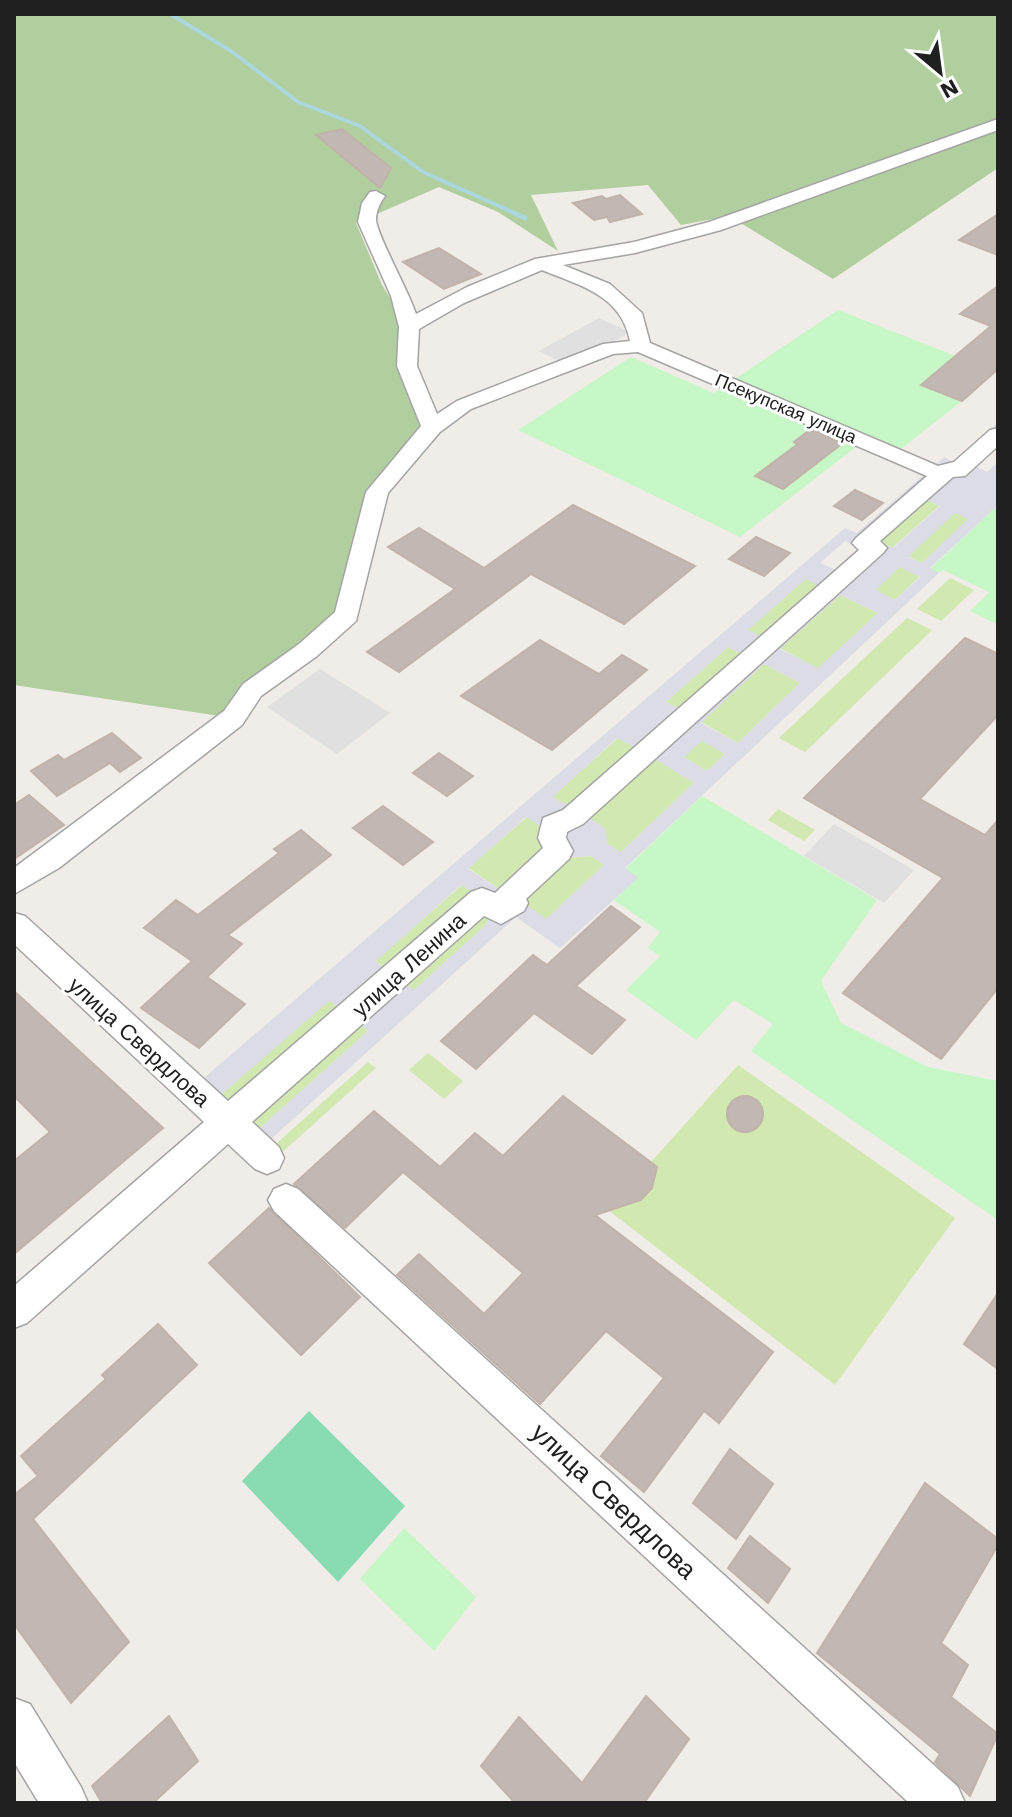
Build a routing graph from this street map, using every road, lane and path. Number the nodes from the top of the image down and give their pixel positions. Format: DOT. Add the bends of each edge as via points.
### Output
graph roads {
  1 [pos="998,124"];
  2 [pos="376,196"];
  3 [pos="542,263"];
  4 [pos="409,327"];
  5 [pos="641,346"];
  6 [pos="432,427"];
  7 [pos="998,435"];
  8 [pos="930,470"];
  9 [pos="14,883"];
  10 [pos="16,931"];
  11 [pos="229,1125"];
  12 [pos="267,1158"];
  13 [pos="286,1200"];
  14 [pos="14,1310"];
  15 [pos="14,1720"];
  16 [pos="65,1803"];
  17 [pos="942,1803"];
  1 -- 3 [label="street" via="715,226"];
  2 -- 4 [label="street" via="367,222 401,296"];
  3 -- 4 [label="street" via="476,289"];
  3 -- 5 [label="street" via="603,288 635,317"];
  4 -- 6 [label="street" via="407,366"];
  5 -- 6 [label="street" via="610,348 464,405"];
  5 -- 8 [label="street, Псекупская улица"];
  6 -- 9 [label="street" via="377,492 347,615 252,690 233,718"];
  7 -- 11 [label="street, улица Ленина" via="957,471 949,468 864,543 875,548 573,817 553,826 559,851 507,898 513,903 501,912 482,900"];
  10 -- 11 [label="street, улица Свердлова"];
  11 -- 12 [label="street, улица Свердлова"];
  11 -- 14 [label="street, улица Ленина"];
  13 -- 17 [label="street, улица Свердлова"];
  15 -- 16 [label="street"];
}
